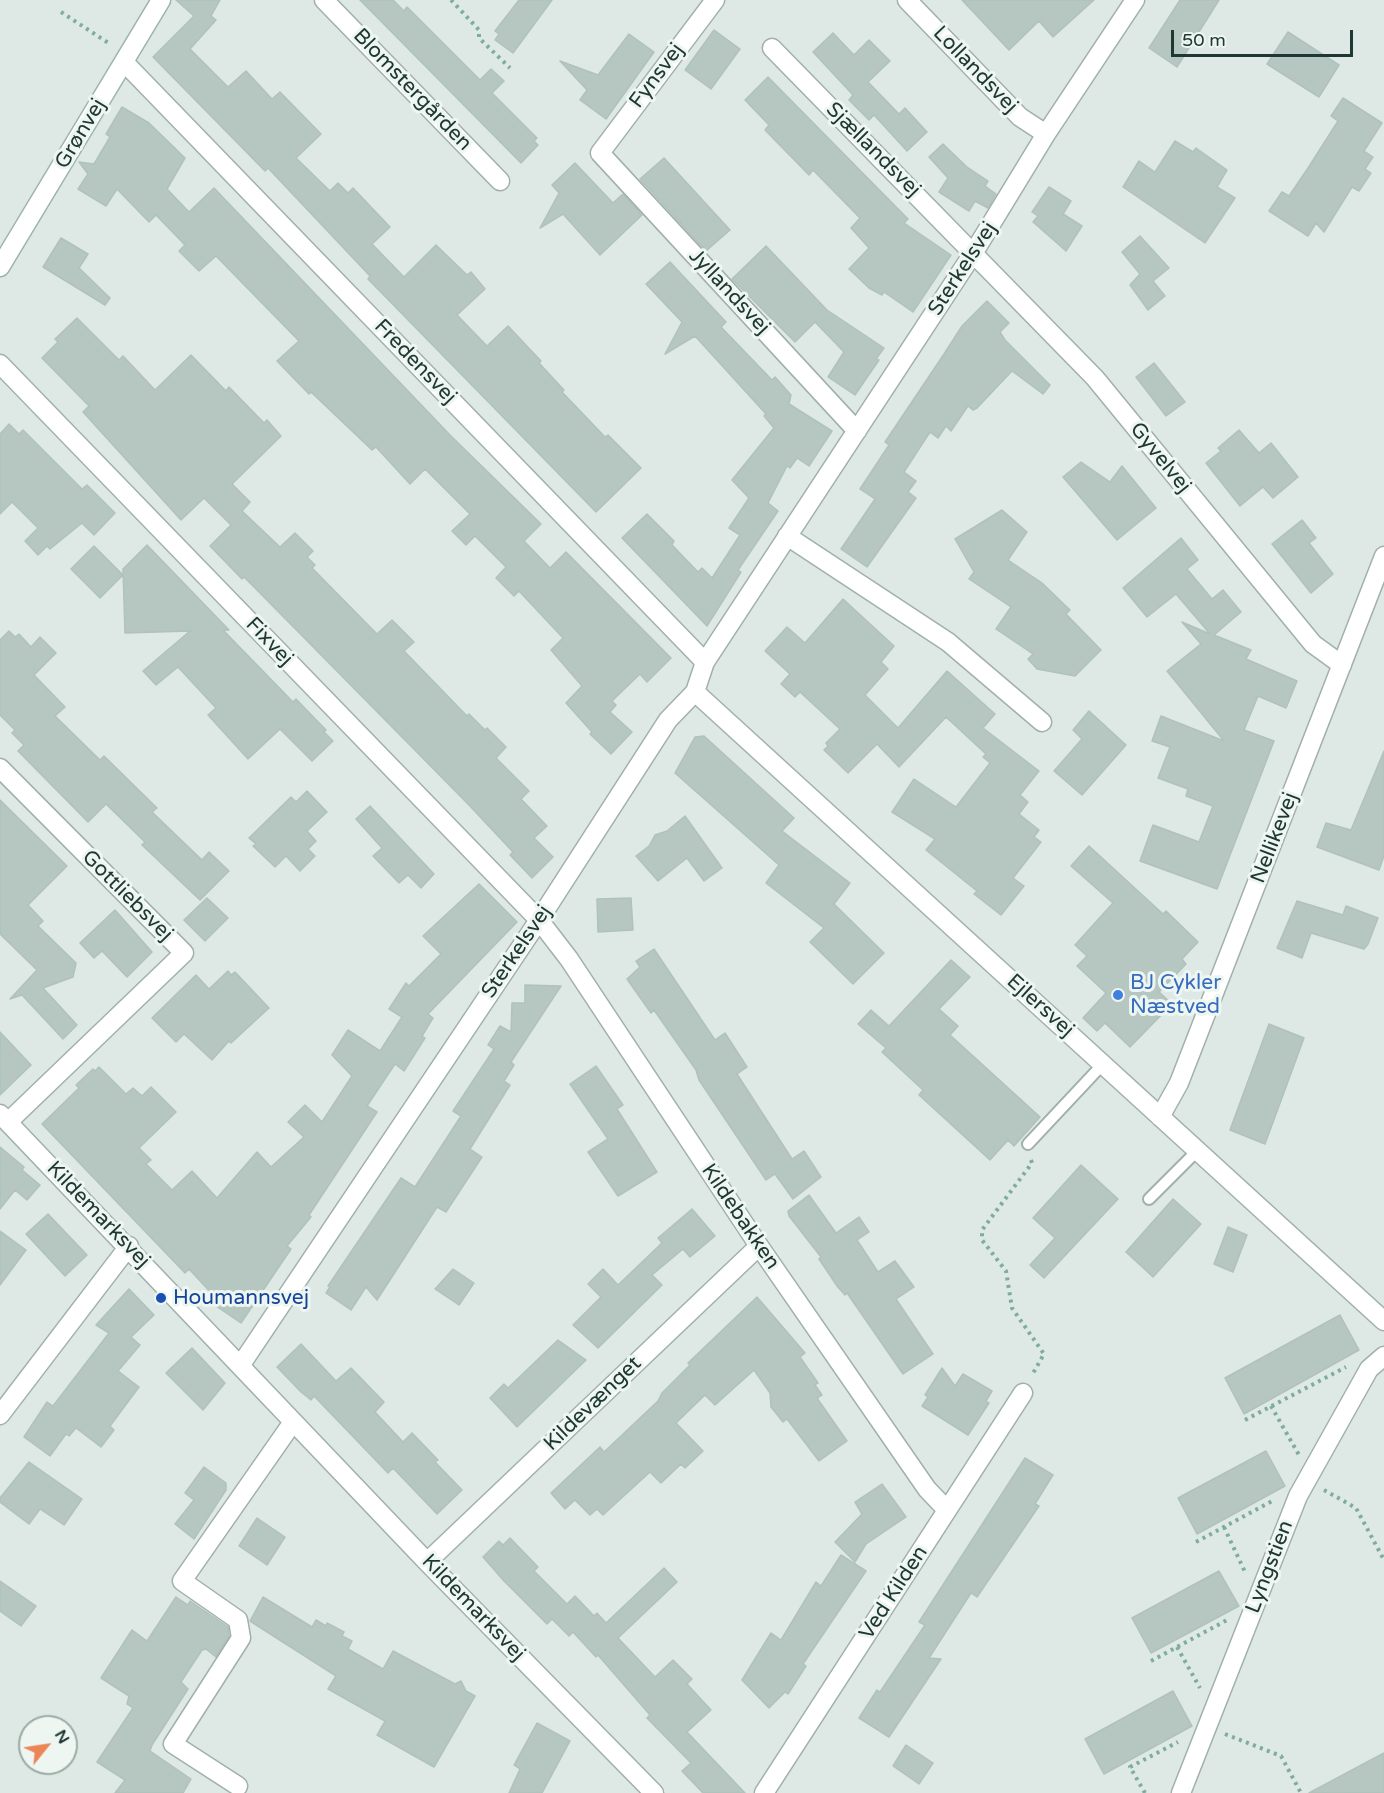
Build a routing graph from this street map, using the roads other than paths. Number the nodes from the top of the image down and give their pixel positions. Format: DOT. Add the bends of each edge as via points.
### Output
graph roads {
  1 [pos="161,0"];
  2 [pos="324,0"];
  3 [pos="715,0"];
  4 [pos="907,0"];
  5 [pos="1135,0"];
  6 [pos="772,48"];
  7 [pos="126,59"];
  8 [pos="1046,134"];
  9 [pos="600,153"];
  10 [pos="500,181"];
  11 [pos="974,252"];
  12 [pos="0,267"];
  13 [pos="0,364"];
  14 [pos="857,430"];
  15 [pos="787,536"];
  16 [pos="1384,556"];
  17 [pos="705,662"];
  18 [pos="1342,665"];
  19 [pos="696,692"];
  20 [pos="1042,722"];
  21 [pos="0,768"];
  22 [pos="539,920"];
  23 [pos="1103,1064"];
  24 [pos="1160,1117"];
  25 [pos="4,1118"];
  26 [pos="1028,1144"];
  27 [pos="1197,1150"];
  28 [pos="1149,1199"];
  29 [pos="129,1246"];
  30 [pos="759,1246"];
  31 [pos="1384,1321"];
  32 [pos="1384,1356"];
  33 [pos="240,1366"];
  34 [pos="1023,1393"];
  35 [pos="0,1415"];
  36 [pos="293,1422"];
  37 [pos="947,1510"];
  38 [pos="427,1562"];
  39 [pos="238,1786"];
  40 [pos="654,1793"];
  41 [pos="764,1793"];
  42 [pos="1181,1793"];
  1 -- 7 [label="street, Grønvej"];
  2 -- 10 [label="street, Blomstergården"];
  3 -- 9 [label="street, Fynsvej"];
  4 -- 8 [label="street, Lollandsvej" via="1020,117"];
  5 -- 8 [label="street, Sterkelsvej"];
  6 -- 11 [label="street, Sjællandsvej"];
  7 -- 12 [label="street, Grønvej"];
  7 -- 17 [label="street, Fredensvej"];
  8 -- 11 [label="street, Sterkelsvej"];
  9 -- 14 [label="street, Jyllandsvej"];
  11 -- 14 [label="street, Sterkelsvej"];
  11 -- 18 [label="street, Gyvelvej" via="1095,378 1313,644"];
  13 -- 22 [label="street, Fixvej"];
  14 -- 15 [label="street, Sterkelsvej"];
  15 -- 17 [label="street, Sterkelsvej"];
  15 -- 20 [label="street" via="948,642"];
  16 -- 18 [label="street, Nellikevej"];
  17 -- 19 [label="street, Sterkelsvej"];
  18 -- 24 [label="street, Nellikevej" via="1179,1083"];
  19 -- 22 [label="street, Sterkelsvej" via="668,720"];
  19 -- 23 [label="street, Ejlersvej"];
  21 -- 25 [label="street, Gottliebsvej" via="183,953"];
  22 -- 30 [label="street, Kildebakken" via="569,959"];
  22 -- 33 [label="street, Sterkelsvej"];
  23 -- 24 [label="street, Ejlersvej"];
  23 -- 26 [label="lane"];
  24 -- 27 [label="street, Ejlersvej"];
  25 -- 29 [label="street, Kildemarksvej"];
  27 -- 28 [label="lane"];
  27 -- 31 [label="street, Ejlersvej"];
  29 -- 33 [label="street, Kildemarksvej"];
  29 -- 35 [label="street"];
  30 -- 37 [label="street, Kildebakken" via="927,1489"];
  30 -- 38 [label="street, Kildevænget"];
  32 -- 42 [label="street, Lyngstien" via="1369,1369 1298,1496"];
  33 -- 36 [label="street, Kildemarksvej"];
  34 -- 37 [label="street, Ved Kilden"];
  36 -- 38 [label="street, Kildemarksvej"];
  36 -- 39 [label="street" via="183,1581 238,1620 241,1638 173,1744"];
  37 -- 41 [label="street, Ved Kilden"];
  38 -- 40 [label="street, Kildemarksvej"];
}
